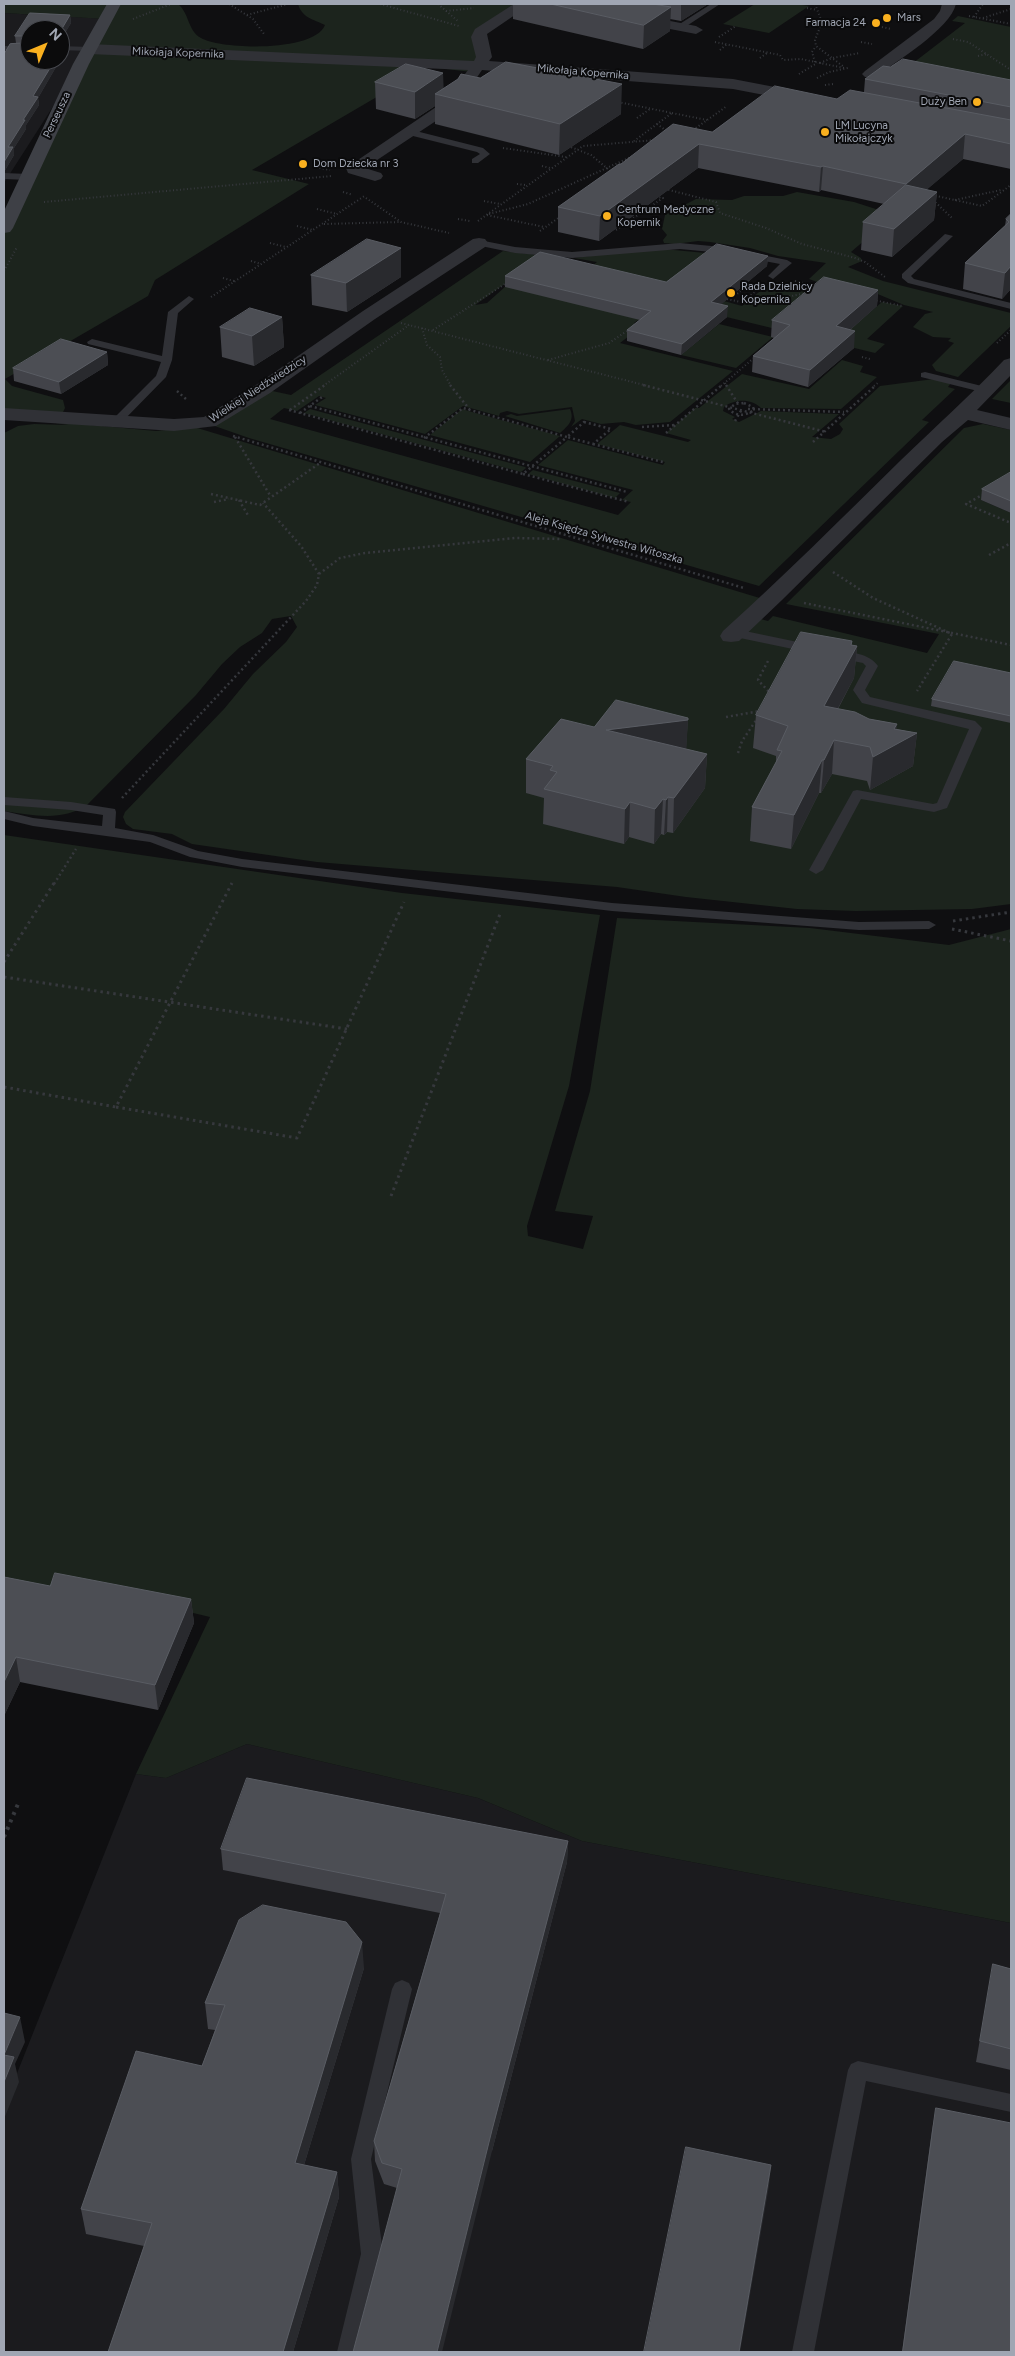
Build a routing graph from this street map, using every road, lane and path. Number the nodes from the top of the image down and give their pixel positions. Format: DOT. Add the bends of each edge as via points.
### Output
graph roads {
  1 [pos="114,4"];
  2 [pos="171,4"];
  3 [pos="229,4"];
  4 [pos="288,4"];
  5 [pos="380,4"];
  6 [pos="438,4"];
  7 [pos="524,4"];
  8 [pos="561,4"];
  9 [pos="716,4"];
  10 [pos="815,4"];
  11 [pos="949,4"];
  12 [pos="983,4"];
  13 [pos="578,5"];
  14 [pos="807,8"];
  15 [pos="1011,9"];
  16 [pos="818,10"];
  17 [pos="247,15"];
  18 [pos="982,18"];
  19 [pos="128,21"];
  20 [pos="1011,24"];
  21 [pos="736,26"];
  22 [pos="679,27"];
  23 [pos="474,30"];
  24 [pos="696,30"];
  25 [pos="267,37"];
  26 [pos="955,40"];
  27 [pos="727,44"];
  28 [pos="816,46"];
  29 [pos="4,48"];
  30 [pos="20,48"];
  31 [pos="70,48"];
  32 [pos="89,49"];
  33 [pos="720,50"];
  34 [pos="768,52"];
  35 [pos="862,53"];
  36 [pos="987,54"];
  37 [pos="978,56"];
  38 [pos="760,58"];
  39 [pos="832,58"];
  40 [pos="797,59"];
  41 [pos="817,62"];
  42 [pos="480,65"];
  43 [pos="847,69"];
  44 [pos="1011,70"];
  45 [pos="870,74"];
  46 [pos="798,75"];
  47 [pos="613,100"];
  48 [pos="820,100"];
  49 [pos="732,103"];
  50 [pos="650,108"];
  51 [pos="672,113"];
  52 [pos="637,118"];
  53 [pos="708,120"];
  54 [pos="657,124"];
  55 [pos="408,132"];
  56 [pos="672,134"];
  57 [pos="686,135"];
  58 [pos="658,140"];
  59 [pos="633,142"];
  60 [pos="568,146"];
  61 [pos="469,147"];
  62 [pos="579,149"];
  63 [pos="640,152"];
  64 [pos="567,157"];
  65 [pos="475,161"];
  66 [pos="542,166"];
  67 [pos="613,166"];
  68 [pos="316,167"];
  69 [pos="551,168"];
  70 [pos="606,169"];
  71 [pos="330,170"];
  72 [pos="354,170"];
  73 [pos="618,170"];
  74 [pos="607,173"];
  75 [pos="4,176"];
  76 [pos="375,176"];
  77 [pos="28,177"];
  78 [pos="517,184"];
  79 [pos="1011,185"];
  80 [pos="527,186"];
  81 [pos="663,189"];
  82 [pos="1004,190"];
  83 [pos="655,196"];
  84 [pos="366,197"];
  85 [pos="954,200"];
  86 [pos="484,201"];
  87 [pos="39,202"];
  88 [pos="501,204"];
  89 [pos="317,209"];
  90 [pos="568,211"];
  91 [pos="338,214"];
  92 [pos="486,215"];
  93 [pos="956,221"];
  94 [pos="401,222"];
  95 [pos="322,224"];
  96 [pos="297,226"];
  97 [pos="4,228"];
  98 [pos="545,228"];
  99 [pos="314,230"];
  100 [pos="616,231"];
  101 [pos="453,234"];
  102 [pos="475,234"];
  103 [pos="948,236"];
  104 [pos="270,243"];
  105 [pos="287,247"];
  106 [pos="515,250"];
  107 [pos="251,261"];
  108 [pos="261,264"];
  109 [pos="773,276"];
  110 [pos="224,278"];
  111 [pos="889,280"];
  112 [pos="234,281"];
  113 [pos="803,283"];
  114 [pos="742,287"];
  115 [pos="819,287"];
  116 [pos="494,292"];
  117 [pos="812,292"];
  118 [pos="189,299"];
  119 [pos="727,299"];
  120 [pos="873,300"];
  121 [pos="743,303"];
  122 [pos="903,306"];
  123 [pos="1011,306"];
  124 [pos="369,315"];
  125 [pos="409,324"];
  126 [pos="632,327"];
  127 [pos="422,328"];
  128 [pos="433,330"];
  129 [pos="92,342"];
  130 [pos="756,357"];
  131 [pos="862,357"];
  132 [pos="870,359"];
  133 [pos="167,360"];
  134 [pos="547,360"];
  135 [pos="1011,364"];
  136 [pos="925,375"];
  137 [pos="879,382"];
  138 [pos="725,383"];
  139 [pos="986,390"];
  140 [pos="322,397"];
  141 [pos="704,399"];
  142 [pos="738,403"];
  143 [pos="182,404"];
  144 [pos="191,404"];
  145 [pos="310,406"];
  146 [pos="730,406"];
  147 [pos="742,409"];
  148 [pos="754,411"];
  149 [pos="472,412"];
  150 [pos="844,412"];
  151 [pos="300,413"];
  152 [pos="964,413"];
  153 [pos="4,414"];
  154 [pos="740,415"];
  155 [pos="116,421"];
  156 [pos="735,421"];
  157 [pos="197,424"];
  158 [pos="1011,424"];
  159 [pos="675,425"];
  160 [pos="642,427"];
  161 [pos="826,432"];
  162 [pos="666,433"];
  163 [pos="235,437"];
  164 [pos="567,437"];
  165 [pos="424,438"];
  166 [pos="813,442"];
  167 [pos="593,444"];
  168 [pos="662,462"];
  169 [pos="321,463"];
  170 [pos="532,467"];
  171 [pos="523,474"];
  172 [pos="988,492"];
  173 [pos="212,494"];
  174 [pos="271,498"];
  175 [pos="232,499"];
  176 [pos="238,500"];
  177 [pos="618,500"];
  178 [pos="214,502"];
  179 [pos="629,502"];
  180 [pos="263,503"];
  181 [pos="249,516"];
  182 [pos="1011,523"];
  183 [pos="562,539"];
  184 [pos="1011,543"];
  185 [pos="989,556"];
  186 [pos="826,568"];
  187 [pos="319,574"];
  188 [pos="775,596"];
  189 [pos="952,634"];
  190 [pos="730,636"];
  191 [pos="1011,645"];
  192 [pos="770,657"];
  193 [pos="772,695"];
  194 [pos="906,709"];
  195 [pos="726,717"];
  196 [pos="738,753"];
  197 [pos="4,801"];
  198 [pos="110,812"];
  199 [pos="4,815"];
  200 [pos="86,828"];
  201 [pos="108,831"];
  202 [pos="242,863"];
  203 [pos="816,870"];
  204 [pos="412,884"];
  205 [pos="507,895"];
  206 [pos="1011,912"];
  207 [pos="929,925"];
  208 [pos="1011,941"];
  209 [pos="4,962"];
  210 [pos="4,977"];
  211 [pos="168,1003"];
  212 [pos="347,1029"];
  213 [pos="4,1088"];
  214 [pos="116,1107"];
  215 [pos="391,1196"];
  216 [pos="18,1804"];
  217 [pos="4,1837"];
  218 [pos="402,1989"];
  219 [pos="1011,2103"];
  220 [pos="348,2352"];
  221 [pos="803,2352"];
  1 -- 32 [label="street, Perseusza"];
  2 -- 19 [label="path"];
  3 -- 17 [label="path"];
  4 -- 17 [label="path"];
  5 -- 23 [label="path"];
  6 -- 23 [label="path" via="452,18"];
  7 -- 23 [label="street"];
  8 -- 13 [label="street"];
  9 -- 22 [label="lane"];
  10 -- 16 [label="path"];
  11 -- 45 [label="street" via="939,22"];
  12 -- 18 [label="path" via="974,17"];
  13 -- 22 [label="street"];
  14 -- 16 [label="path"];
  15 -- 18 [label="path"];
  16 -- 28 [label="path" via="822,22"];
  17 -- 25 [label="path"];
  18 -- 20 [label="path"];
  21 -- 27 [label="path" via="712,41"];
  22 -- 24 [label="street"];
  23 -- 42 [label="street" via="484,57"];
  26 -- 36 [label="path" via="968,42"];
  27 -- 33 [label="path"];
  27 -- 34 [label="path"];
  28 -- 39 [label="path"];
  28 -- 41 [label="path" via="812,52"];
  29 -- 30 [label="lane"];
  31 -- 32 [label="lane"];
  32 -- 42 [label="street, Mikołaja Kopernika"];
  32 -- 77 [label="street, Perseusza"];
  34 -- 38 [label="path"];
  34 -- 40 [label="path" via="780,55 783,60"];
  35 -- 39 [label="path"];
  36 -- 37 [label="path"];
  36 -- 44 [label="path"];
  39 -- 41 [label="path"];
  39 -- 43 [label="path"];
  41 -- 46 [label="path"];
  42 -- 48 [label="street, Mikołaja Kopernika" via="733,84"];
  42 -- 55 [label="street" via="451,104"];
  47 -- 50 [label="path"];
  49 -- 53 [label="path"];
  50 -- 51 [label="path"];
  50 -- 52 [label="path"];
  51 -- 53 [label="path"];
  51 -- 54 [label="path"];
  53 -- 57 [label="path"];
  54 -- 56 [label="path"];
  54 -- 59 [label="path"];
  55 -- 61 [label="lane"];
  55 -- 72 [label="street"];
  58 -- 59 [label="path"];
  59 -- 62 [label="path"];
  60 -- 62 [label="path"];
  61 -- 64 [label="path" via="520,148"];
  61 -- 65 [label="lane" via="486,154"];
  62 -- 64 [label="path"];
  62 -- 70 [label="path" via="595,157"];
  63 -- 67 [label="path"];
  64 -- 69 [label="path"];
  66 -- 69 [label="path"];
  67 -- 70 [label="path"];
  67 -- 73 [label="path"];
  68 -- 71 [label="path"];
  69 -- 80 [label="path"];
  70 -- 74 [label="path"];
  70 -- 92 [label="path" via="528,204"];
  72 -- 76 [label="street"];
  72 -- 87 [label="path" via="290,180"];
  75 -- 77 [label="lane"];
  76 -- 84 [label="path" via="365,188"];
  77 -- 97 [label="street, Perseusza"];
  78 -- 80 [label="path"];
  79 -- 82 [label="path"];
  80 -- 88 [label="path"];
  81 -- 111 [label="path" via="716,202 720,213 802,244 855,258"];
  82 -- 85 [label="path"];
  82 -- 85 [label="path" via="982,206"];
  83 -- 100 [label="path" via="663,198"];
  84 -- 91 [label="path"];
  84 -- 94 [label="path"];
  85 -- 93 [label="path" via="927,194"];
  86 -- 88 [label="path"];
  88 -- 92 [label="path"];
  89 -- 91 [label="path"];
  90 -- 98 [label="path"];
  91 -- 95 [label="path"];
  92 -- 98 [label="path"];
  92 -- 102 [label="path"];
  94 -- 95 [label="path"];
  94 -- 101 [label="path"];
  95 -- 99 [label="path"];
  96 -- 99 [label="path"];
  98 -- 106 [label="path"];
  99 -- 105 [label="path"];
  102 -- 106 [label="lane"];
  102 -- 124 [label="street, Wielkiej Niedźwiedzicy"];
  103 -- 123 [label="lane" via="905,276 911,281"];
  104 -- 105 [label="path"];
  105 -- 108 [label="path"];
  106 -- 109 [label="lane" via="572,255 680,246 702,248 787,263"];
  107 -- 108 [label="path"];
  108 -- 112 [label="path"];
  110 -- 112 [label="path"];
  112 -- 118 [label="path" via="209,298"];
  113 -- 115 [label="path"];
  114 -- 121 [label="path" via="734,293 744,288 756,291"];
  116 -- 128 [label="path"];
  117 -- 121 [label="path"];
  118 -- 133 [label="lane" via="173,312"];
  119 -- 121 [label="path"];
  120 -- 122 [label="path"];
  124 -- 125 [label="path"];
  124 -- 157 [label="street, Wielkiej Niedźwiedzicy" via="256,394 213,420"];
  125 -- 127 [label="path"];
  125 -- 151 [label="path" via="289,410"];
  126 -- 134 [label="path" via="609,343"];
  127 -- 128 [label="path"];
  127 -- 149 [label="path" via="427,345 440,357 448,384"];
  128 -- 134 [label="path"];
  129 -- 133 [label="lane"];
  130 -- 138 [label="path"];
  131 -- 132 [label="path"];
  133 -- 155 [label="lane" via="161,378"];
  134 -- 141 [label="path"];
  135 -- 139 [label="street"];
  136 -- 139 [label="lane"];
  137 -- 150 [label="path"];
  138 -- 141 [label="path"];
  138 -- 142 [label="path"];
  139 -- 152 [label="street"];
  140 -- 145 [label="path"];
  141 -- 146 [label="path"];
  141 -- 159 [label="path"];
  142 -- 146 [label="path"];
  142 -- 147 [label="path"];
  142 -- 148 [label="path" via="751,405"];
  143 -- 144 [label="path"];
  145 -- 151 [label="path"];
  145 -- 165 [label="path"];
  146 -- 147 [label="path"];
  146 -- 154 [label="path" via="730,411"];
  147 -- 148 [label="path"];
  147 -- 154 [label="path"];
  148 -- 150 [label="path"];
  148 -- 154 [label="path"];
  148 -- 161 [label="path"];
  150 -- 161 [label="path"];
  151 -- 171 [label="path"];
  152 -- 158 [label="street"];
  152 -- 188 [label="street"];
  153 -- 155 [label="street, Wielkiej Niedźwiedzicy"];
  154 -- 156 [label="path"];
  155 -- 157 [label="street, Wielkiej Niedźwiedzicy"];
  157 -- 163 [label="path, Aleja Księdza Sylwestra Witoszka"];
  159 -- 160 [label="path"];
  159 -- 162 [label="path"];
  161 -- 166 [label="path"];
  163 -- 169 [label="path, Aleja Księdza Sylwestra Witoszka"];
  163 -- 174 [label="path"];
  164 -- 165 [label="path" via="463,408"];
  164 -- 167 [label="path"];
  164 -- 167 [label="path" via="584,422 611,429"];
  164 -- 170 [label="path"];
  165 -- 170 [label="path"];
  167 -- 168 [label="path"];
  169 -- 174 [label="path"];
  169 -- 188 [label="path, Aleja Księdza Sylwestra Witoszka"];
  170 -- 171 [label="path"];
  170 -- 177 [label="path" via="627,492"];
  171 -- 177 [label="path"];
  172 -- 182 [label="path" via="966,504"];
  173 -- 175 [label="path"];
  174 -- 180 [label="path"];
  175 -- 176 [label="path"];
  175 -- 178 [label="path"];
  176 -- 180 [label="path"];
  176 -- 181 [label="path"];
  177 -- 179 [label="path"];
  180 -- 187 [label="path" via="301,546"];
  183 -- 187 [label="path" via="515,538 365,553 340,558"];
  184 -- 185 [label="path"];
  186 -- 189 [label="path" via="873,598"];
  187 -- 198 [label="path" via="317,584 306,600"];
  188 -- 189 [label="path, Aleja Księdza Sylwestra Witoszka"];
  188 -- 190 [label="street"];
  189 -- 191 [label="path, Aleja Księdza Sylwestra Witoszka"];
  189 -- 194 [label="path"];
  190 -- 194 [label="lane" via="740,634 868,660 872,666 859,690 861,695 866,700"];
  192 -- 193 [label="path" via="758,680"];
  194 -- 203 [label="lane" via="971,724 976,728 942,806 934,808 857,794"];
  195 -- 196 [label="path" via="763,710 742,741"];
  197 -- 198 [label="lane"];
  198 -- 201 [label="lane"];
  199 -- 200 [label="lane"];
  200 -- 201 [label="lane"];
  200 -- 209 [label="path"];
  201 -- 202 [label="lane" via="153,839 195,854"];
  202 -- 204 [label="lane"];
  202 -- 211 [label="path"];
  204 -- 205 [label="lane"];
  204 -- 212 [label="path"];
  205 -- 207 [label="lane" via="773,921 859,926"];
  205 -- 215 [label="path"];
  206 -- 207 [label="path"];
  207 -- 208 [label="path"];
  210 -- 211 [label="path"];
  211 -- 212 [label="path"];
  211 -- 214 [label="path"];
  212 -- 214 [label="path" via="297,1138"];
  213 -- 214 [label="path"];
  216 -- 217 [label="path"];
  218 -- 220 [label="lane" via="361,2159 372,2254"];
  219 -- 221 [label="lane" via="858,2070"];
}
